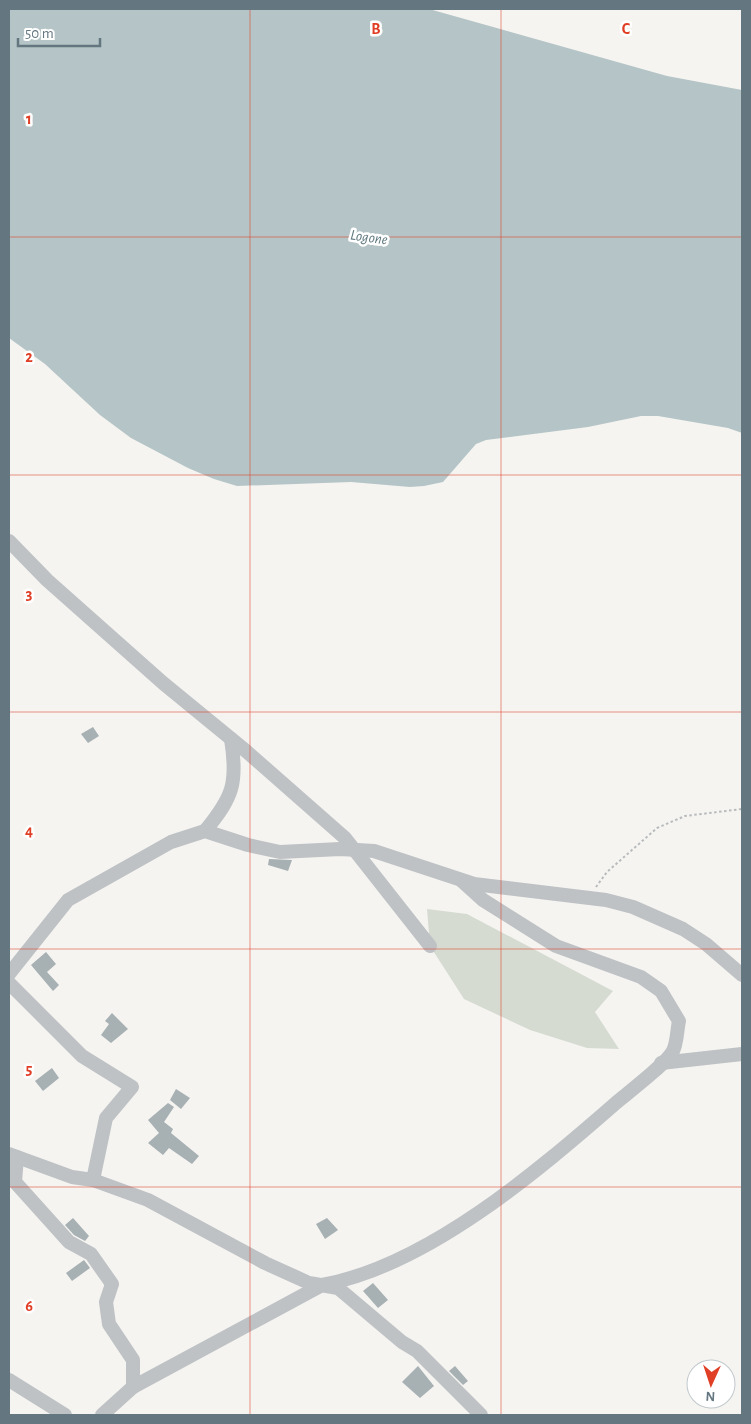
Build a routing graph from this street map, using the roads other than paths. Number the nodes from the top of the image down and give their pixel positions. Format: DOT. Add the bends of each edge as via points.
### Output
graph roads {
  1 [pos="9,541"];
  2 [pos="231,739"];
  3 [pos="205,830"];
  4 [pos="354,849"];
  5 [pos="462,881"];
  6 [pos="430,946"];
  7 [pos="9,974"];
  8 [pos="742,975"];
  9 [pos="9,983"];
  10 [pos="742,1054"];
  11 [pos="661,1063"];
  12 [pos="13,1156"];
  13 [pos="94,1180"];
  14 [pos="322,1285"];
  15 [pos="9,1380"];
  16 [pos="133,1387"];
  17 [pos="65,1415"];
  18 [pos="102,1415"];
  19 [pos="481,1415"];
  1 -- 2 [label="street" via="47,580"];
  2 -- 3 [label="street" via="235,768 233,790 223,809"];
  2 -- 4 [label="street"];
  3 -- 4 [label="street" via="280,852"];
  3 -- 7 [label="street" via="171,842 68,900"];
  4 -- 5 [label="street" via="384,853"];
  4 -- 6 [label="street"];
  5 -- 8 [label="street" via="578,896 632,907 658,916 706,944"];
  5 -- 11 [label="street" via="483,900 556,946 641,977 661,991 679,1021 673,1051"];
  9 -- 13 [label="street" via="82,1056 132,1087 106,1118"];
  10 -- 11 [label="street"];
  11 -- 14 [label="street" via="554,1157 493,1201 391,1263 351,1280"];
  12 -- 13 [label="street" via="72,1177"];
  12 -- 16 [label="street" via="15,1182 68,1242 91,1254 112,1284 106,1302 109,1324 132,1360"];
  13 -- 14 [label="street" via="148,1200 265,1263 309,1283"];
  14 -- 16 [label="street"];
  14 -- 19 [label="street" via="338,1288 417,1351"];
  15 -- 17 [label="street"];
  16 -- 18 [label="street"];
}
